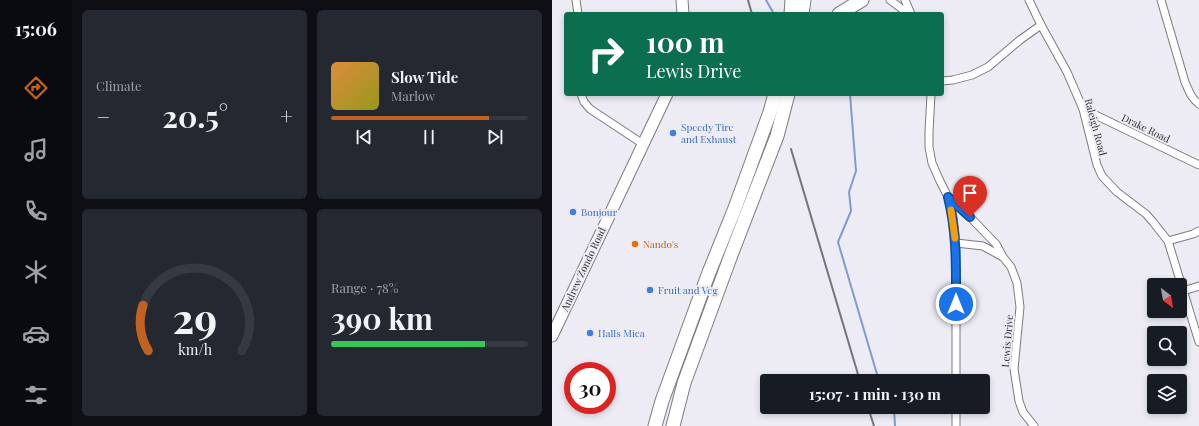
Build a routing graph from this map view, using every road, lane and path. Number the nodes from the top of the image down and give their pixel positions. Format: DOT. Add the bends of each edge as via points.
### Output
graph roads {
  1 [pos="576,0"];
  2 [pos="682,0"];
  3 [pos="792,0"];
  4 [pos="804,0"];
  5 [pos="862,0"];
  6 [pos="890,0"];
  7 [pos="905,0"];
  8 [pos="1029,0"];
  9 [pos="1161,0"];
  10 [pos="578,12"];
  11 [pos="683,12"];
  12 [pos="791,12"];
  13 [pos="802,12"];
  14 [pos="842,12"];
  15 [pos="904,12"];
  16 [pos="910,12"];
  17 [pos="1041,25"];
  18 [pos="944,81"];
  19 [pos="582,96"];
  20 [pos="666,96"];
  21 [pos="774,96"];
  22 [pos="788,96"];
  23 [pos="931,96"];
  24 [pos="1199,104"];
  25 [pos="1084,109"];
  26 [pos="644,144"];
  27 [pos="1199,165"];
  28 [pos="948,197"];
  29 [pos="1199,231"];
  30 [pos="1168,241"];
  31 [pos="956,243"];
  32 [pos="1003,257"];
  33 [pos="1179,278"];
  34 [pos="1199,286"];
  35 [pos="1187,290"];
  36 [pos="1187,304"];
  37 [pos="552,336"];
  38 [pos="1199,342"];
  39 [pos="956,374"];
  40 [pos="956,414"];
  41 [pos="655,426"];
  42 [pos="673,426"];
  43 [pos="956,426"];
  44 [pos="1034,426"];
  1 -- 10 [label="street"];
  2 -- 11 [label="main road"];
  3 -- 12 [label="highway"];
  4 -- 13 [label="highway"];
  5 -- 14 [label="highway"];
  6 -- 15 [label="street"];
  7 -- 16 [label="street"];
  8 -- 17 [label="street, Raleigh Road"];
  9 -- 24 [label="street" via="1185,82"];
  17 -- 18 [label="street" via="988,67 972,75"];
  17 -- 25 [label="street, Raleigh Road"];
  19 -- 26 [label="street" via="590,109"];
  20 -- 26 [label="main road, Andrew Zondo Road"];
  21 -- 41 [label="highway" via="770,112 708,275"];
  22 -- 42 [label="highway" via="761,180 684,383"];
  23 -- 28 [label="street, Lewis Drive" via="929,132 932,163"];
  25 -- 27 [label="street, Drake Road"];
  25 -- 30 [label="street, Raleigh Road" via="1102,176 1149,218"];
  26 -- 37 [label="main road, Andrew Zondo Road"];
  28 -- 31 [label="street"];
  28 -- 32 [label="street, Lewis Drive" via="996,244"];
  29 -- 30 [label="street"];
  30 -- 33 [label="street"];
  31 -- 32 [label="street, Lewis Drive" via="983,246"];
  31 -- 39 [label="street"];
  32 -- 44 [label="street, Lewis Drive" via="1011,267 1017,283 1020,307 1014,369 1018,396 1023,412"];
  34 -- 35 [label="street"];
  36 -- 38 [label="street"];
  40 -- 43 [label="street"];
}
